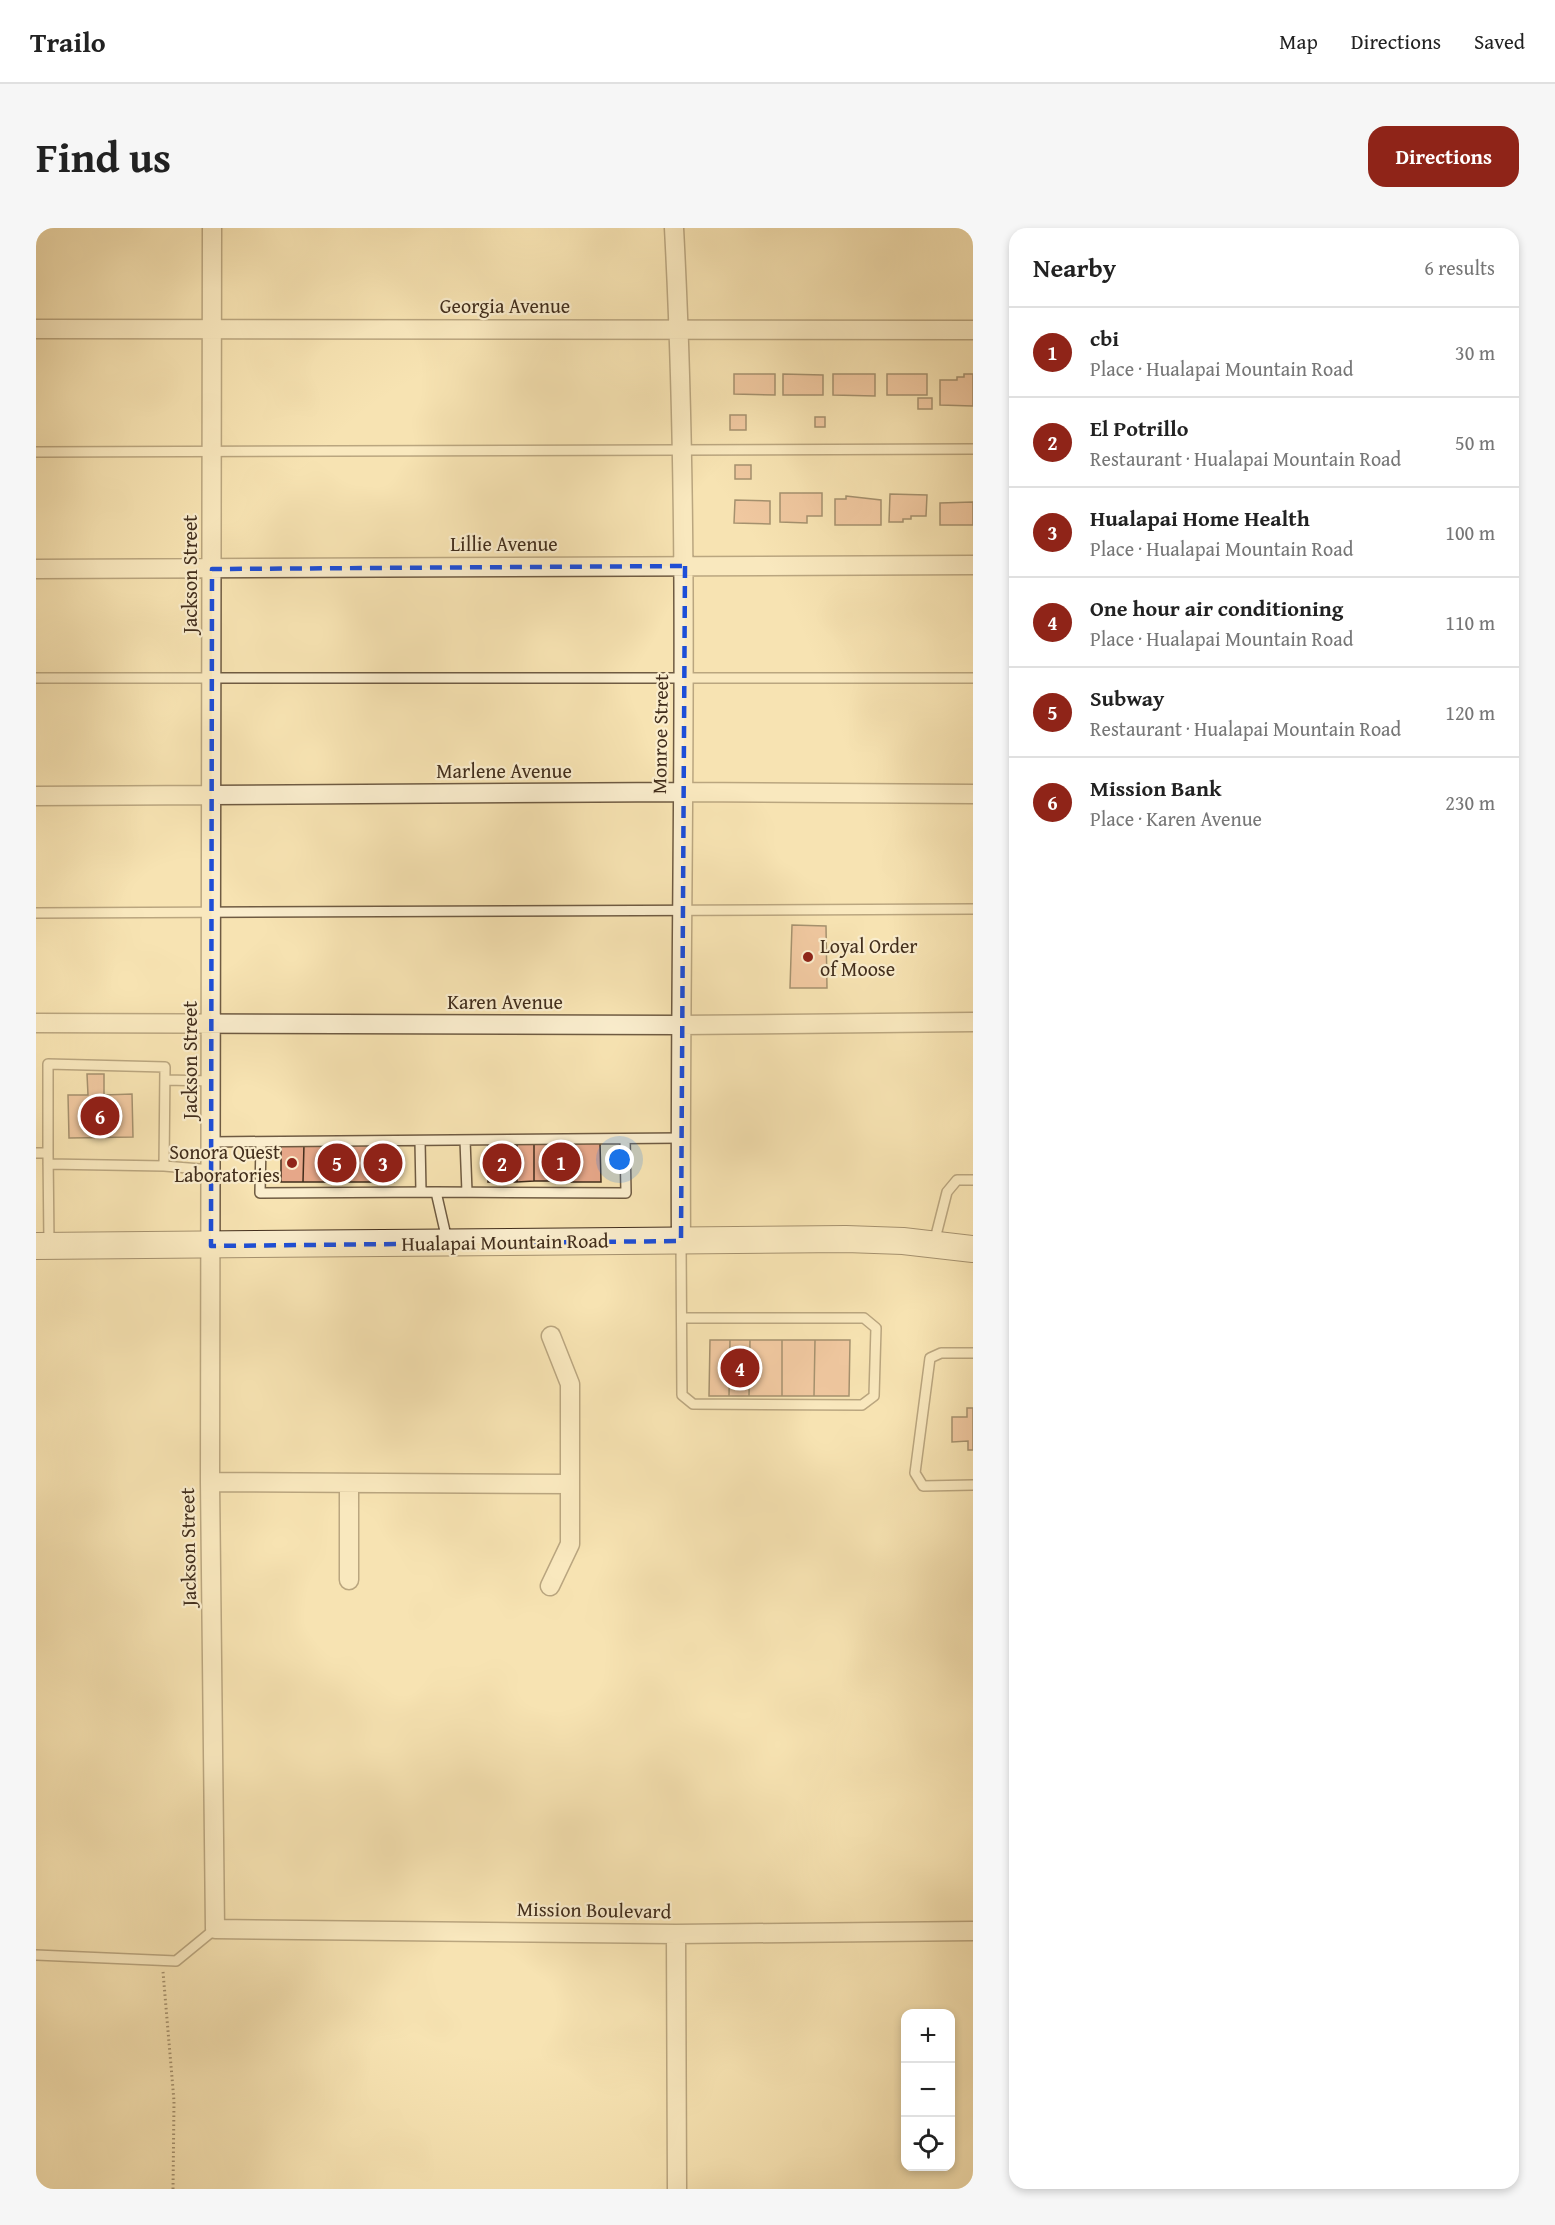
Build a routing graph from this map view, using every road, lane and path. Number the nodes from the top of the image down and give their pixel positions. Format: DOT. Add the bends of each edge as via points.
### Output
graph roads {
  1 [pos="212,228"];
  2 [pos="674,228"];
  3 [pos="212,328"];
  4 [pos="679,328"];
  5 [pos="36,329"];
  6 [pos="973,330"];
  7 [pos="973,449"];
  8 [pos="212,450"];
  9 [pos="681,450"];
  10 [pos="36,452"];
  11 [pos="973,565"];
  12 [pos="685,566"];
  13 [pos="36,569"];
  14 [pos="212,569"];
  15 [pos="213,677"];
  16 [pos="36,678"];
  17 [pos="683,678"];
  18 [pos="973,678"];
  19 [pos="681,792"];
  20 [pos="973,794"];
  21 [pos="36,796"];
  22 [pos="212,796"];
  23 [pos="681,909"];
  24 [pos="973,909"];
  25 [pos="212,912"];
  26 [pos="36,913"];
  27 [pos="973,1022"];
  28 [pos="36,1023"];
  29 [pos="212,1024"];
  30 [pos="680,1025"];
  31 [pos="165,1080"];
  32 [pos="212,1081"];
  33 [pos="681,1138"];
  34 [pos="625,1139"];
  35 [pos="465,1140"];
  36 [pos="420,1141"];
  37 [pos="212,1142"];
  38 [pos="261,1142"];
  39 [pos="36,1153"];
  40 [pos="48,1153"];
  41 [pos="48,1164"];
  42 [pos="164,1166"];
  43 [pos="212,1170"];
  44 [pos="973,1180"];
  45 [pos="421,1192"];
  46 [pos="436,1192"];
  47 [pos="467,1192"];
  48 [pos="681,1241"];
  49 [pos="448,1243"];
  50 [pos="934,1244"];
  51 [pos="42,1246"];
  52 [pos="211,1246"];
  53 [pos="973,1249"];
  54 [pos="682,1318"];
  55 [pos="551,1336"];
  56 [pos="973,1353"];
  57 [pos="210,1482"];
  58 [pos="350,1483"];
  59 [pos="570,1484"];
  60 [pos="973,1485"];
  61 [pos="349,1580"];
  62 [pos="550,1586"];
  63 [pos="215,1929"];
  64 [pos="973,1931"];
  65 [pos="676,1934"];
  66 [pos="36,1955"];
  67 [pos="162,1960"];
  68 [pos="172,2189"];
  69 [pos="677,2189"];
  1 -- 3 [label="street, Jackson Street"];
  2 -- 4 [label="street, Monroe Street"];
  3 -- 4 [label="street, Georgia Avenue"];
  3 -- 5 [label="street, Georgia Avenue"];
  3 -- 8 [label="street, Jackson Street"];
  4 -- 6 [label="street, Georgia Avenue"];
  4 -- 9 [label="street, Monroe Street"];
  7 -- 9 [label="lane"];
  8 -- 9 [label="lane"];
  8 -- 10 [label="lane"];
  8 -- 14 [label="street, Jackson Street"];
  9 -- 12 [label="street, Monroe Street"];
  11 -- 12 [label="street, Lillie Avenue"];
  12 -- 14 [label="street, Lillie Avenue"];
  12 -- 17 [label="street, Monroe Street"];
  13 -- 14 [label="street, Lillie Avenue"];
  14 -- 15 [label="street, Jackson Street"];
  15 -- 16 [label="lane"];
  15 -- 17 [label="lane"];
  15 -- 22 [label="street, Jackson Street"];
  17 -- 18 [label="lane"];
  17 -- 19 [label="street, Monroe Street"];
  19 -- 20 [label="street, Marlene Avenue"];
  19 -- 22 [label="street, Marlene Avenue"];
  19 -- 23 [label="street, Monroe Street"];
  21 -- 22 [label="street, Marlene Avenue"];
  22 -- 25 [label="street, Jackson Street"];
  23 -- 24 [label="lane"];
  23 -- 25 [label="lane"];
  23 -- 30 [label="street, Monroe Street"];
  25 -- 26 [label="lane"];
  25 -- 29 [label="street, Jackson Street"];
  27 -- 30 [label="street, Karen Avenue"];
  28 -- 29 [label="street, Karen Avenue"];
  29 -- 30 [label="street, Karen Avenue"];
  29 -- 32 [label="street, Jackson Street"];
  30 -- 33 [label="street, Monroe Street"];
  31 -- 32 [label="lane"];
  31 -- 40 [label="lane" via="165,1067 48,1064"];
  31 -- 42 [label="lane"];
  32 -- 37 [label="street, Jackson Street"];
  33 -- 34 [label="lane"];
  33 -- 48 [label="street, Monroe Street"];
  34 -- 35 [label="lane"];
  34 -- 47 [label="lane" via="626,1193"];
  35 -- 36 [label="lane"];
  35 -- 47 [label="lane"];
  36 -- 38 [label="lane"];
  36 -- 45 [label="lane"];
  37 -- 38 [label="lane"];
  37 -- 43 [label="street, Jackson Street"];
  38 -- 45 [label="lane" via="260,1193"];
  39 -- 40 [label="lane"];
  40 -- 41 [label="lane"];
  41 -- 42 [label="lane"];
  41 -- 51 [label="lane"];
  42 -- 43 [label="lane"];
  43 -- 52 [label="street, Jackson Street"];
  44 -- 50 [label="lane" via="957,1180 947,1192"];
  45 -- 46 [label="lane"];
  46 -- 47 [label="lane"];
  46 -- 49 [label="lane"];
  48 -- 49 [label="main road, Hualapai Mountain Road"];
  48 -- 50 [label="main road, Hualapai Mountain Road" via="846,1239"];
  48 -- 54 [label="lane"];
  49 -- 52 [label="main road, Hualapai Mountain Road"];
  50 -- 53 [label="main road, Hualapai Mountain Road"];
  51 -- 52 [label="main road, Hualapai Mountain Road"];
  52 -- 57 [label="street, Jackson Street"];
  54 -- 54 [label="lane" via="864,1318 876,1328 874,1396 862,1405 693,1404 682,1395"];
  55 -- 59 [label="street" via="570,1384"];
  56 -- 60 [label="lane" via="941,1353 930,1358 915,1473 923,1486"];
  57 -- 58 [label="street"];
  57 -- 63 [label="street, Jackson Street"];
  58 -- 59 [label="street"];
  58 -- 61 [label="street"];
  59 -- 62 [label="street" via="570,1544"];
  63 -- 65 [label="street, Mission Boulevard"];
  63 -- 67 [label="lane" via="176,1961"];
  64 -- 65 [label="street, Mission Boulevard"];
  65 -- 69 [label="street"];
  66 -- 67 [label="lane"];
  67 -- 68 [label="path" via="174,2102"];
}
